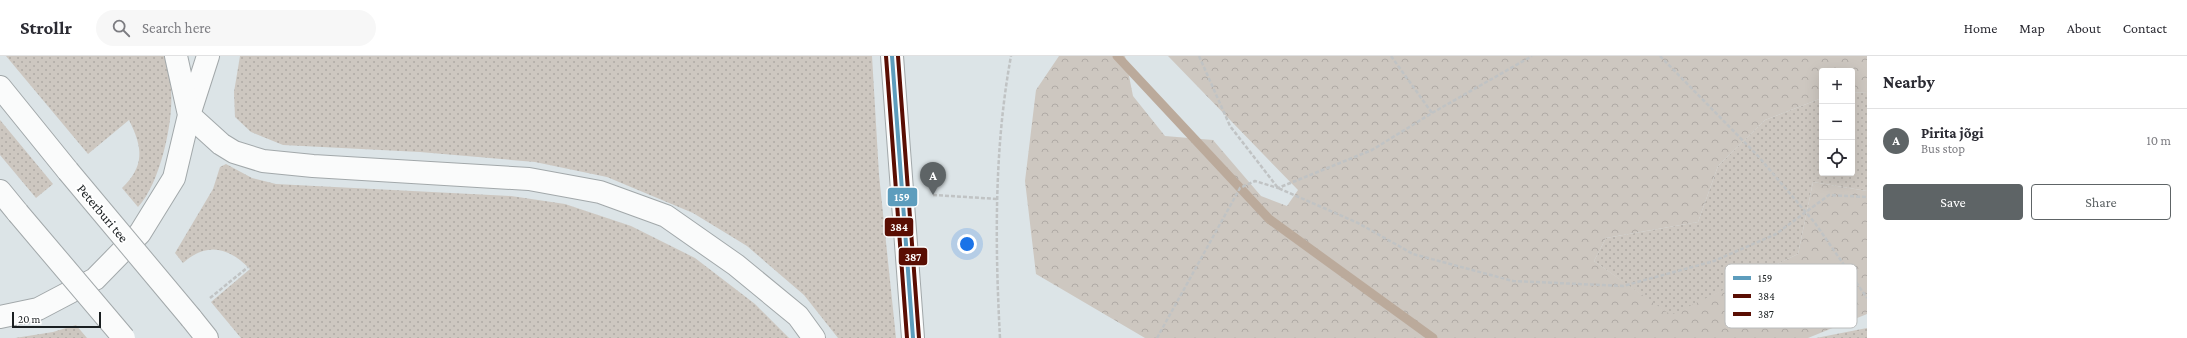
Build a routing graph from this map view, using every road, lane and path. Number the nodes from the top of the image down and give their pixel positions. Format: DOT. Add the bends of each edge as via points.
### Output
graph roads {
  1 [pos="176,56"];
  2 [pos="208,56"];
  3 [pos="892,56"];
  4 [pos="1011,56"];
  5 [pos="1199,56"];
  6 [pos="1391,56"];
  7 [pos="1532,56"];
  8 [pos="1660,56"];
  9 [pos="0,87"];
  10 [pos="1432,113"];
  11 [pos="189,115"];
  12 [pos="1278,188"];
  13 [pos="0,191"];
  14 [pos="933,194"];
  15 [pos="1867,197"];
  16 [pos="998,199"];
  17 [pos="1805,212"];
  18 [pos="1843,264"];
  19 [pos="248,267"];
  20 [pos="1857,284"];
  21 [pos="1867,298"];
  22 [pos="208,299"];
  23 [pos="0,317"];
  24 [pos="124,338"];
  25 [pos="208,338"];
  26 [pos="814,338"];
  27 [pos="913,338"];
  28 [pos="1000,338"];
  29 [pos="1157,338"];
  1 -- 11 [label="main road"];
  2 -- 11 [label="main road"];
  3 -- 27 [label="main road"];
  4 -- 16 [label="path" via="1002,117"];
  5 -- 12 [label="path" via="1230,126"];
  6 -- 10 [label="path"];
  7 -- 10 [label="path"];
  8 -- 17 [label="path" via="1758,156"];
  9 -- 25 [label="main road, Peterburi tee, bridge"];
  10 -- 12 [label="path" via="1372,150"];
  11 -- 23 [label="main road" via="174,178 140,233 95,279 38,309"];
  11 -- 26 [label="main road" via="221,144 234,152 263,161 529,178 600,192 666,216 736,265 798,316"];
  12 -- 17 [label="path" via="1358,223 1413,254 1513,281 1623,286 1714,261 1776,234"];
  12 -- 29 [label="path" via="1255,181 1240,188"];
  13 -- 24 [label="main road, bridge"];
  14 -- 16 [label="path"];
  15 -- 17 [label="path" via="1828,195"];
  16 -- 28 [label="path" via="996,260"];
  17 -- 18 [label="path"];
  19 -- 22 [label="path"];
  20 -- 21 [label="path"];
}
